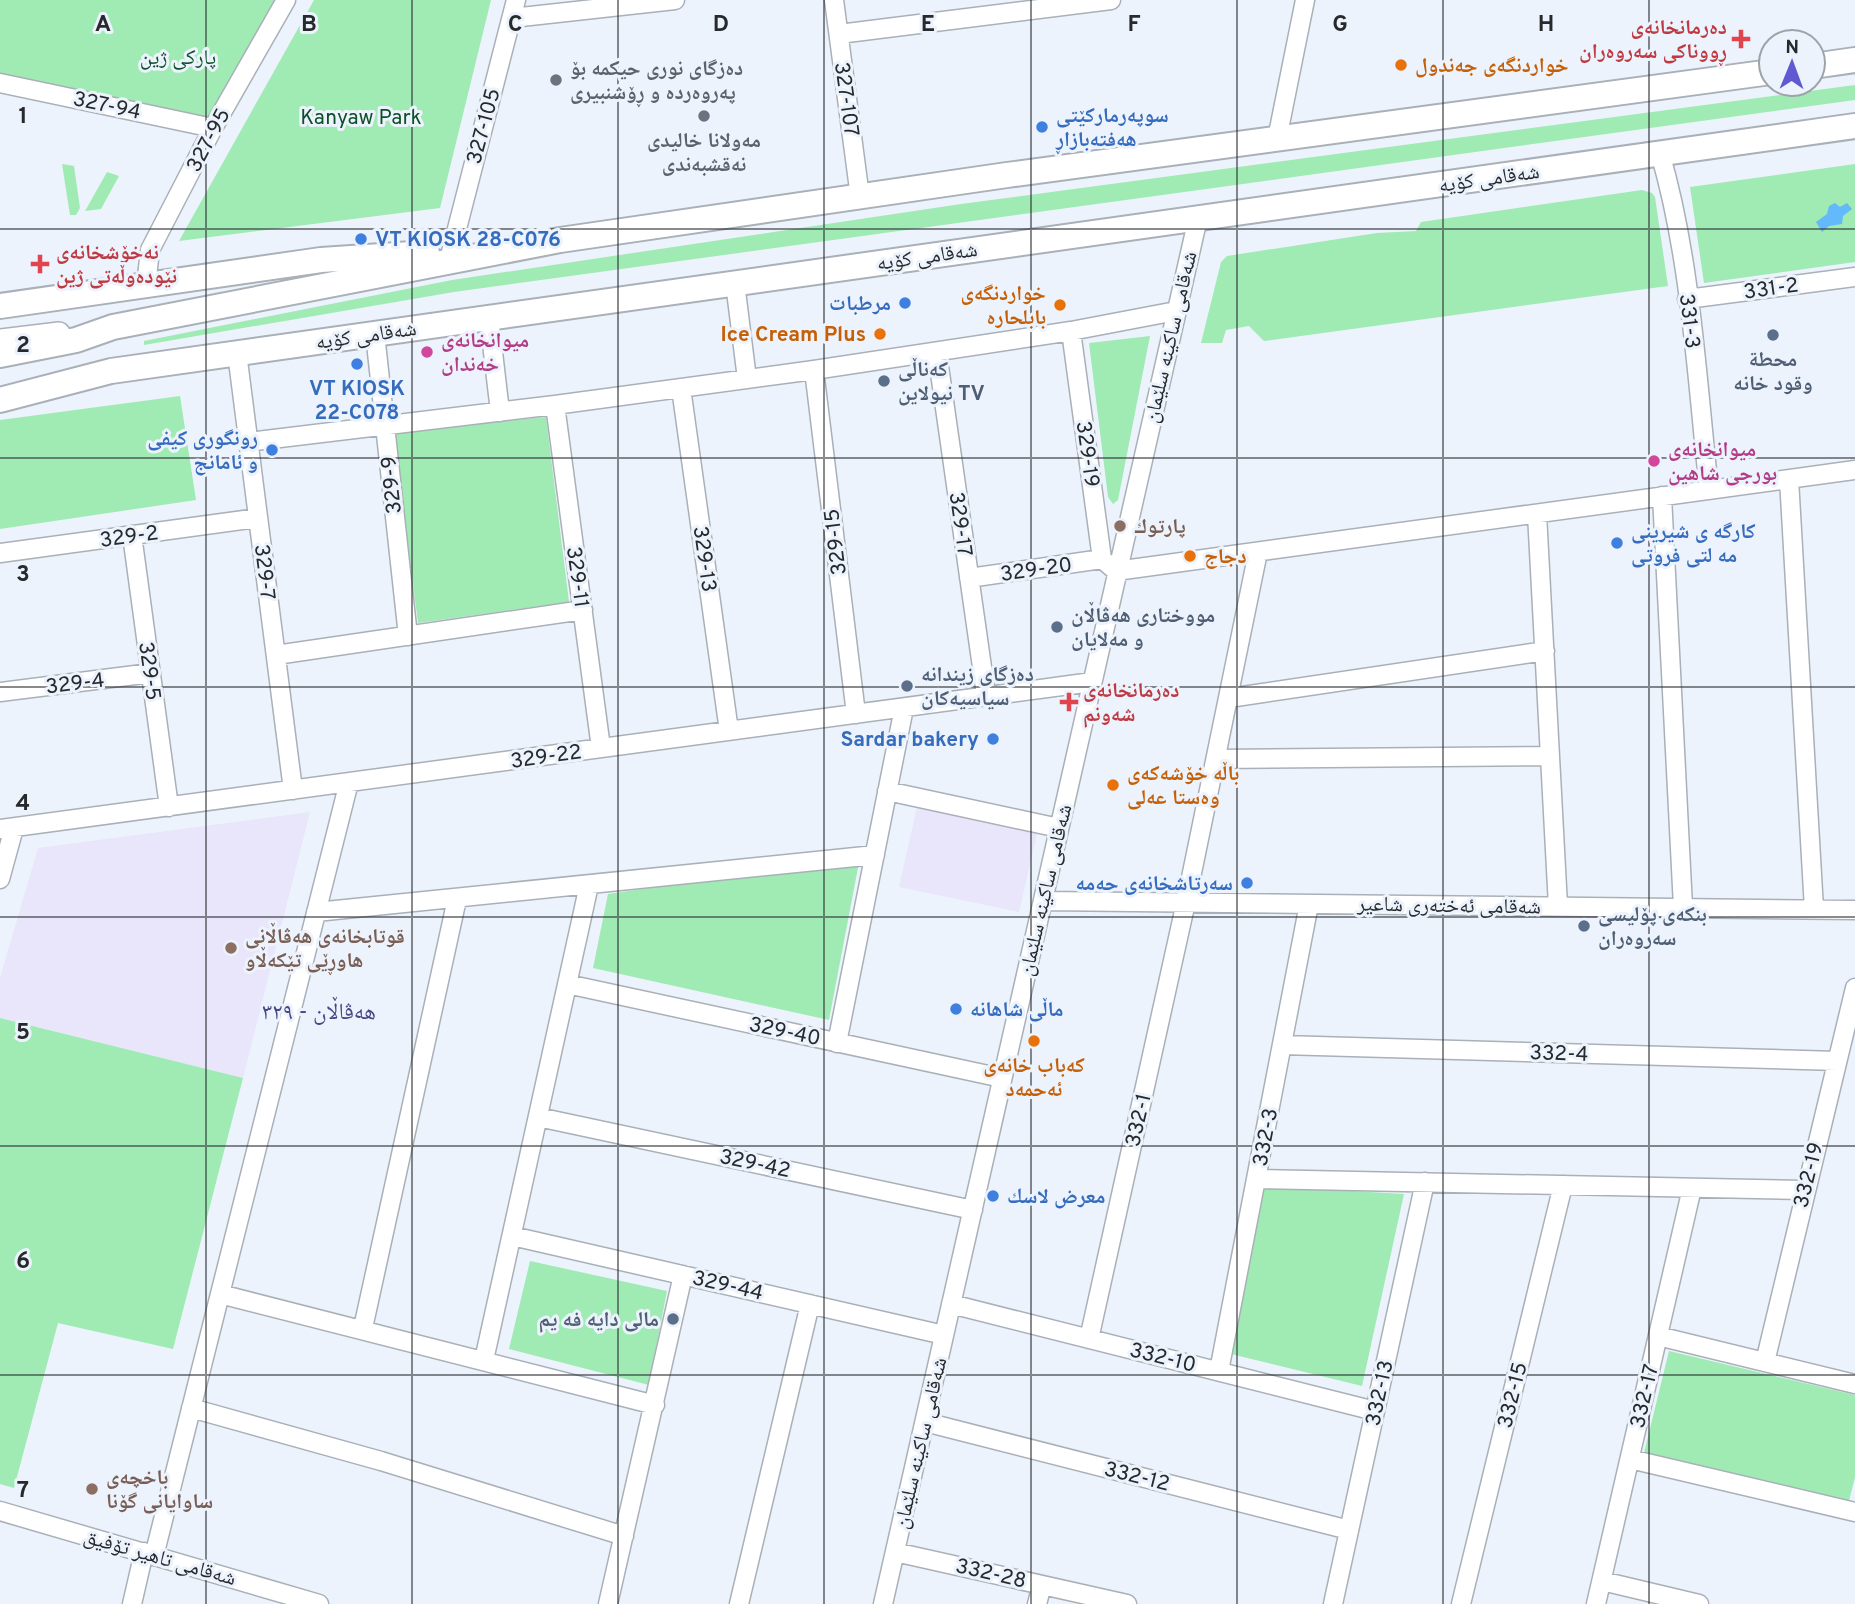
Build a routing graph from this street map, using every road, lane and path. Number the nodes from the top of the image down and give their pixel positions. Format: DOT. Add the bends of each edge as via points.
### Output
graph roads {
  1 [pos="286,0"];
  2 [pos="675,0"];
  3 [pos="834,0"];
  4 [pos="1306,0"];
  5 [pos="1101,1"];
  6 [pos="974,8"];
  7 [pos="514,9"];
  8 [pos="839,34"];
  9 [pos="1855,60"];
  10 [pos="1827,64"];
  11 [pos="1757,74"];
  12 [pos="0,83"];
  13 [pos="1855,126"];
  14 [pos="213,128"];
  15 [pos="1277,139"];
  16 [pos="1660,153"];
  17 [pos="860,197"];
  18 [pos="1198,218"];
  19 [pos="560,240"];
  20 [pos="451,251"];
  21 [pos="1855,276"];
  22 [pos="736,283"];
  23 [pos="146,286"];
  24 [pos="1688,299"];
  25 [pos="0,306"];
  26 [pos="1176,311"];
  27 [pos="489,317"];
  28 [pos="113,327"];
  29 [pos="1071,331"];
  30 [pos="375,334"];
  31 [pos="0,340"];
  32 [pos="937,352"];
  33 [pos="237,353"];
  34 [pos="0,355"];
  35 [pos="814,370"];
  36 [pos="111,371"];
  37 [pos="747,379"];
  38 [pos="681,388"];
  39 [pos="0,389"];
  40 [pos="0,400"];
  41 [pos="555,405"];
  42 [pos="500,412"];
  43 [pos="385,426"];
  44 [pos="248,442"];
  45 [pos="1855,470"];
  46 [pos="1789,479"];
  47 [pos="1709,490"];
  48 [pos="1662,496"];
  49 [pos="1537,514"];
  50 [pos="258,518"];
  51 [pos="132,535"];
  52 [pos="1258,552"];
  53 [pos="0,553"];
  54 [pos="1109,565"];
  55 [pos="969,578"];
  56 [pos="583,610"];
  57 [pos="408,636"];
  58 [pos="1545,651"];
  59 [pos="276,655"];
  60 [pos="151,673"];
  61 [pos="1092,682"];
  62 [pos="0,692"];
  63 [pos="986,695"];
  64 [pos="1229,698"];
  65 [pos="904,708"];
  66 [pos="856,714"];
  67 [pos="729,731"];
  68 [pos="601,748"];
  69 [pos="1550,756"];
  70 [pos="1217,759"];
  71 [pos="349,782"];
  72 [pos="293,790"];
  73 [pos="887,790"];
  74 [pos="169,807"];
  75 [pos="7,828"];
  76 [pos="1059,828"];
  77 [pos="875,855"];
  78 [pos="0,879"];
  79 [pos="589,885"];
  80 [pos="457,899"];
  81 [pos="1043,901"];
  82 [pos="1186,902"];
  83 [pos="1309,904"];
  84 [pos="1558,906"];
  85 [pos="1683,908"];
  86 [pos="1814,909"];
  87 [pos="1855,910"];
  88 [pos="316,912"];
  89 [pos="567,984"];
  90 [pos="1855,988"];
  91 [pos="837,1042"];
  92 [pos="1282,1045"];
  93 [pos="1837,1061"];
  94 [pos="1002,1078"];
  95 [pos="538,1117"];
  96 [pos="1256,1179"];
  97 [pos="1425,1182"];
  98 [pos="1563,1185"];
  99 [pos="1692,1188"];
  100 [pos="1804,1191"];
  101 [pos="973,1210"];
  102 [pos="512,1236"];
  103 [pos="683,1275"];
  104 [pos="220,1293"];
  105 [pos="810,1304"];
  106 [pos="951,1304"];
  107 [pos="363,1328"];
  108 [pos="944,1335"];
  109 [pos="1658,1336"];
  110 [pos="1089,1339"];
  111 [pos="484,1360"];
  112 [pos="1765,1362"];
  113 [pos="1219,1371"];
  114 [pos="1855,1384"];
  115 [pos="655,1405"];
  116 [pos="191,1408"];
  117 [pos="1375,1411"];
  118 [pos="925,1422"];
  119 [pos="1630,1459"];
  120 [pos="0,1511"];
  121 [pos="1855,1512"];
  122 [pos="1349,1530"];
  123 [pos="624,1536"];
  124 [pos="895,1552"];
  125 [pos="149,1554"];
  126 [pos="1602,1581"];
  127 [pos="1042,1585"];
  128 [pos="308,1602"];
  129 [pos="132,1604"];
  130 [pos="608,1604"];
  131 [pos="739,1604"];
  132 [pos="883,1604"];
  133 [pos="1037,1604"];
  134 [pos="1127,1604"];
  135 [pos="1333,1604"];
  136 [pos="1461,1604"];
  137 [pos="1597,1604"];
  138 [pos="1699,1604"];
  1 -- 14 [label="street, 327-95"];
  2 -- 7 [label="street"];
  3 -- 8 [label="street, 327-107"];
  4 -- 15 [label="street"];
  5 -- 6 [label="street"];
  6 -- 8 [label="street"];
  7 -- 20 [label="street, 327-105"];
  8 -- 17 [label="street, 327-107"];
  9 -- 10 [label="highway"];
  11 -- 15 [label="highway"];
  12 -- 14 [label="street, 327-94"];
  13 -- 16 [label="highway, شەقامی کۆیە"];
  14 -- 23 [label="street, 327-95" via="150,250"];
  15 -- 17 [label="highway"];
  16 -- 18 [label="highway, شەقامی کۆیە"];
  16 -- 24 [label="street, 331-3"];
  17 -- 19 [label="highway"];
  18 -- 22 [label="highway, شەقامی کۆیە"];
  18 -- 26 [label="street, شەقامی ساکینە سلێمان"];
  19 -- 20 [label="highway"];
  19 -- 28 [label="highway"];
  20 -- 23 [label="highway" via="321,260"];
  21 -- 24 [label="street, 331-2"];
  22 -- 27 [label="highway, شەقامی کۆیە"];
  22 -- 37 [label="street"];
  23 -- 25 [label="highway"];
  24 -- 47 [label="street, 331-3"];
  26 -- 29 [label="street"];
  26 -- 54 [label="street, شەقامی ساکینە سلێمان"];
  27 -- 30 [label="highway, شەقامی کۆیە"];
  27 -- 42 [label="street"];
  28 -- 31 [label="main road"];
  28 -- 34 [label="highway"];
  29 -- 32 [label="street"];
  29 -- 54 [label="street, 329-19"];
  30 -- 33 [label="highway, شەقامی کۆیە"];
  30 -- 43 [label="street, 329-9"];
  32 -- 35 [label="street"];
  32 -- 55 [label="street, 329-17"];
  33 -- 36 [label="highway, شەقامی کۆیە"];
  33 -- 44 [label="street, 329-7"];
  35 -- 37 [label="street"];
  35 -- 66 [label="street, 329-15"];
  36 -- 39 [label="main road, شەقامی کۆیە"];
  36 -- 40 [label="highway"];
  37 -- 38 [label="street"];
  38 -- 41 [label="street"];
  38 -- 67 [label="street, 329-13"];
  41 -- 42 [label="street"];
  41 -- 56 [label="street, 329-11"];
  42 -- 43 [label="street"];
  43 -- 44 [label="street"];
  43 -- 57 [label="street, 329-9"];
  44 -- 50 [label="street, 329-7"];
  45 -- 46 [label="street, 329-20"];
  46 -- 47 [label="street, 329-20"];
  46 -- 86 [label="street"];
  47 -- 48 [label="street, 329-20"];
  48 -- 49 [label="street, 329-20"];
  48 -- 85 [label="street"];
  49 -- 52 [label="street, 329-20"];
  49 -- 58 [label="street"];
  50 -- 51 [label="street, 329-2"];
  50 -- 59 [label="street, 329-7"];
  51 -- 53 [label="street, 329-2"];
  51 -- 60 [label="street, 329-5"];
  52 -- 54 [label="street, 329-20"];
  52 -- 64 [label="street, 332-1"];
  54 -- 55 [label="street, 329-20"];
  54 -- 61 [label="street, شەقامی ساکینە سلێمان"];
  55 -- 63 [label="street, 329-17"];
  56 -- 57 [label="street"];
  56 -- 68 [label="street, 329-11"];
  57 -- 59 [label="street"];
  58 -- 64 [label="street"];
  58 -- 69 [label="street"];
  59 -- 72 [label="street, 329-7"];
  60 -- 62 [label="street, 329-4"];
  60 -- 74 [label="street, 329-5"];
  61 -- 63 [label="street, 329-22"];
  61 -- 76 [label="street, شەقامی ساکینە سلێمان"];
  63 -- 65 [label="street, 329-22"];
  64 -- 70 [label="street, 332-1"];
  65 -- 66 [label="street, 329-22"];
  65 -- 73 [label="street"];
  66 -- 67 [label="street, 329-22"];
  67 -- 68 [label="street, 329-22"];
  68 -- 71 [label="street, 329-22"];
  69 -- 70 [label="street"];
  69 -- 84 [label="street"];
  70 -- 82 [label="street, 332-1"];
  71 -- 72 [label="street, 329-22"];
  71 -- 88 [label="street"];
  72 -- 74 [label="street, 329-22"];
  73 -- 76 [label="street"];
  73 -- 77 [label="street"];
  74 -- 75 [label="street, 329-22"];
  75 -- 78 [label="street"];
  76 -- 81 [label="street, شەقامی ساکینە سلێمان"];
  77 -- 79 [label="street"];
  77 -- 91 [label="street"];
  79 -- 80 [label="street"];
  79 -- 89 [label="street"];
  80 -- 88 [label="street"];
  80 -- 107 [label="street"];
  81 -- 82 [label="street, شەقامی ئەختەری شاعیر"];
  81 -- 94 [label="street, شەقامی ساکینە سلێمان"];
  82 -- 83 [label="street, شەقامی ئەختەری شاعیر"];
  82 -- 110 [label="street, 332-1"];
  83 -- 84 [label="street, شەقامی ئەختەری شاعیر"];
  83 -- 92 [label="street, 332-3"];
  84 -- 85 [label="street, شەقامی ئەختەری شاعیر"];
  85 -- 86 [label="street, شەقامی ئەختەری شاعیر"];
  86 -- 87 [label="street, شەقامی ئەختەری شاعیر"];
  88 -- 104 [label="street"];
  89 -- 91 [label="street, 329-40"];
  89 -- 95 [label="street"];
  90 -- 93 [label="street, 332-19"];
  91 -- 94 [label="street, 329-40"];
  92 -- 93 [label="street, 332-4"];
  92 -- 96 [label="street, 332-3"];
  93 -- 100 [label="street, 332-19"];
  94 -- 101 [label="street, شەقامی ساکینە سلێمان"];
  95 -- 101 [label="street, 329-42"];
  95 -- 102 [label="street"];
  96 -- 97 [label="street"];
  96 -- 113 [label="street, 332-3"];
  97 -- 98 [label="street"];
  97 -- 117 [label="street, 332-13"];
  98 -- 99 [label="street"];
  98 -- 136 [label="street, 332-15"];
  99 -- 100 [label="street"];
  99 -- 109 [label="street, 332-17"];
  100 -- 112 [label="street, 332-19"];
  101 -- 106 [label="street, شەقامی ساکینە سلێمان"];
  102 -- 103 [label="street, 329-44"];
  102 -- 111 [label="street"];
  103 -- 105 [label="street, 329-44"];
  103 -- 115 [label="street"];
  104 -- 107 [label="street"];
  104 -- 116 [label="street"];
  105 -- 108 [label="street, 329-44"];
  105 -- 131 [label="street"];
  106 -- 108 [label="street, شەقامی ساکینە سلێمان"];
  106 -- 110 [label="street, 332-10"];
  107 -- 111 [label="street"];
  108 -- 118 [label="street, شەقامی ساکینە سلێمان"];
  109 -- 112 [label="street"];
  109 -- 119 [label="street, 332-17"];
  110 -- 113 [label="street, 332-10"];
  111 -- 115 [label="street"];
  112 -- 114 [label="street"];
  113 -- 117 [label="street, 332-10"];
  115 -- 123 [label="street"];
  116 -- 123 [label="street"];
  116 -- 125 [label="street"];
  117 -- 122 [label="street, 332-13"];
  118 -- 122 [label="street, 332-12"];
  118 -- 124 [label="street, شەقامی ساکینە سلێمان"];
  119 -- 121 [label="street"];
  119 -- 126 [label="street, 332-17"];
  120 -- 125 [label="street, شەقامی تاهیر تۆفیق"];
  122 -- 135 [label="street, 332-13"];
  123 -- 130 [label="street"];
  124 -- 127 [label="street, 332-28"];
  124 -- 132 [label="street, شەقامی ساکینە سلێمان"];
  125 -- 128 [label="street, شەقامی تاهیر تۆفیق"];
  125 -- 129 [label="street"];
  126 -- 137 [label="street, 332-17"];
  126 -- 138 [label="street"];
  127 -- 133 [label="street"];
  127 -- 134 [label="street, 332-28"];
}
